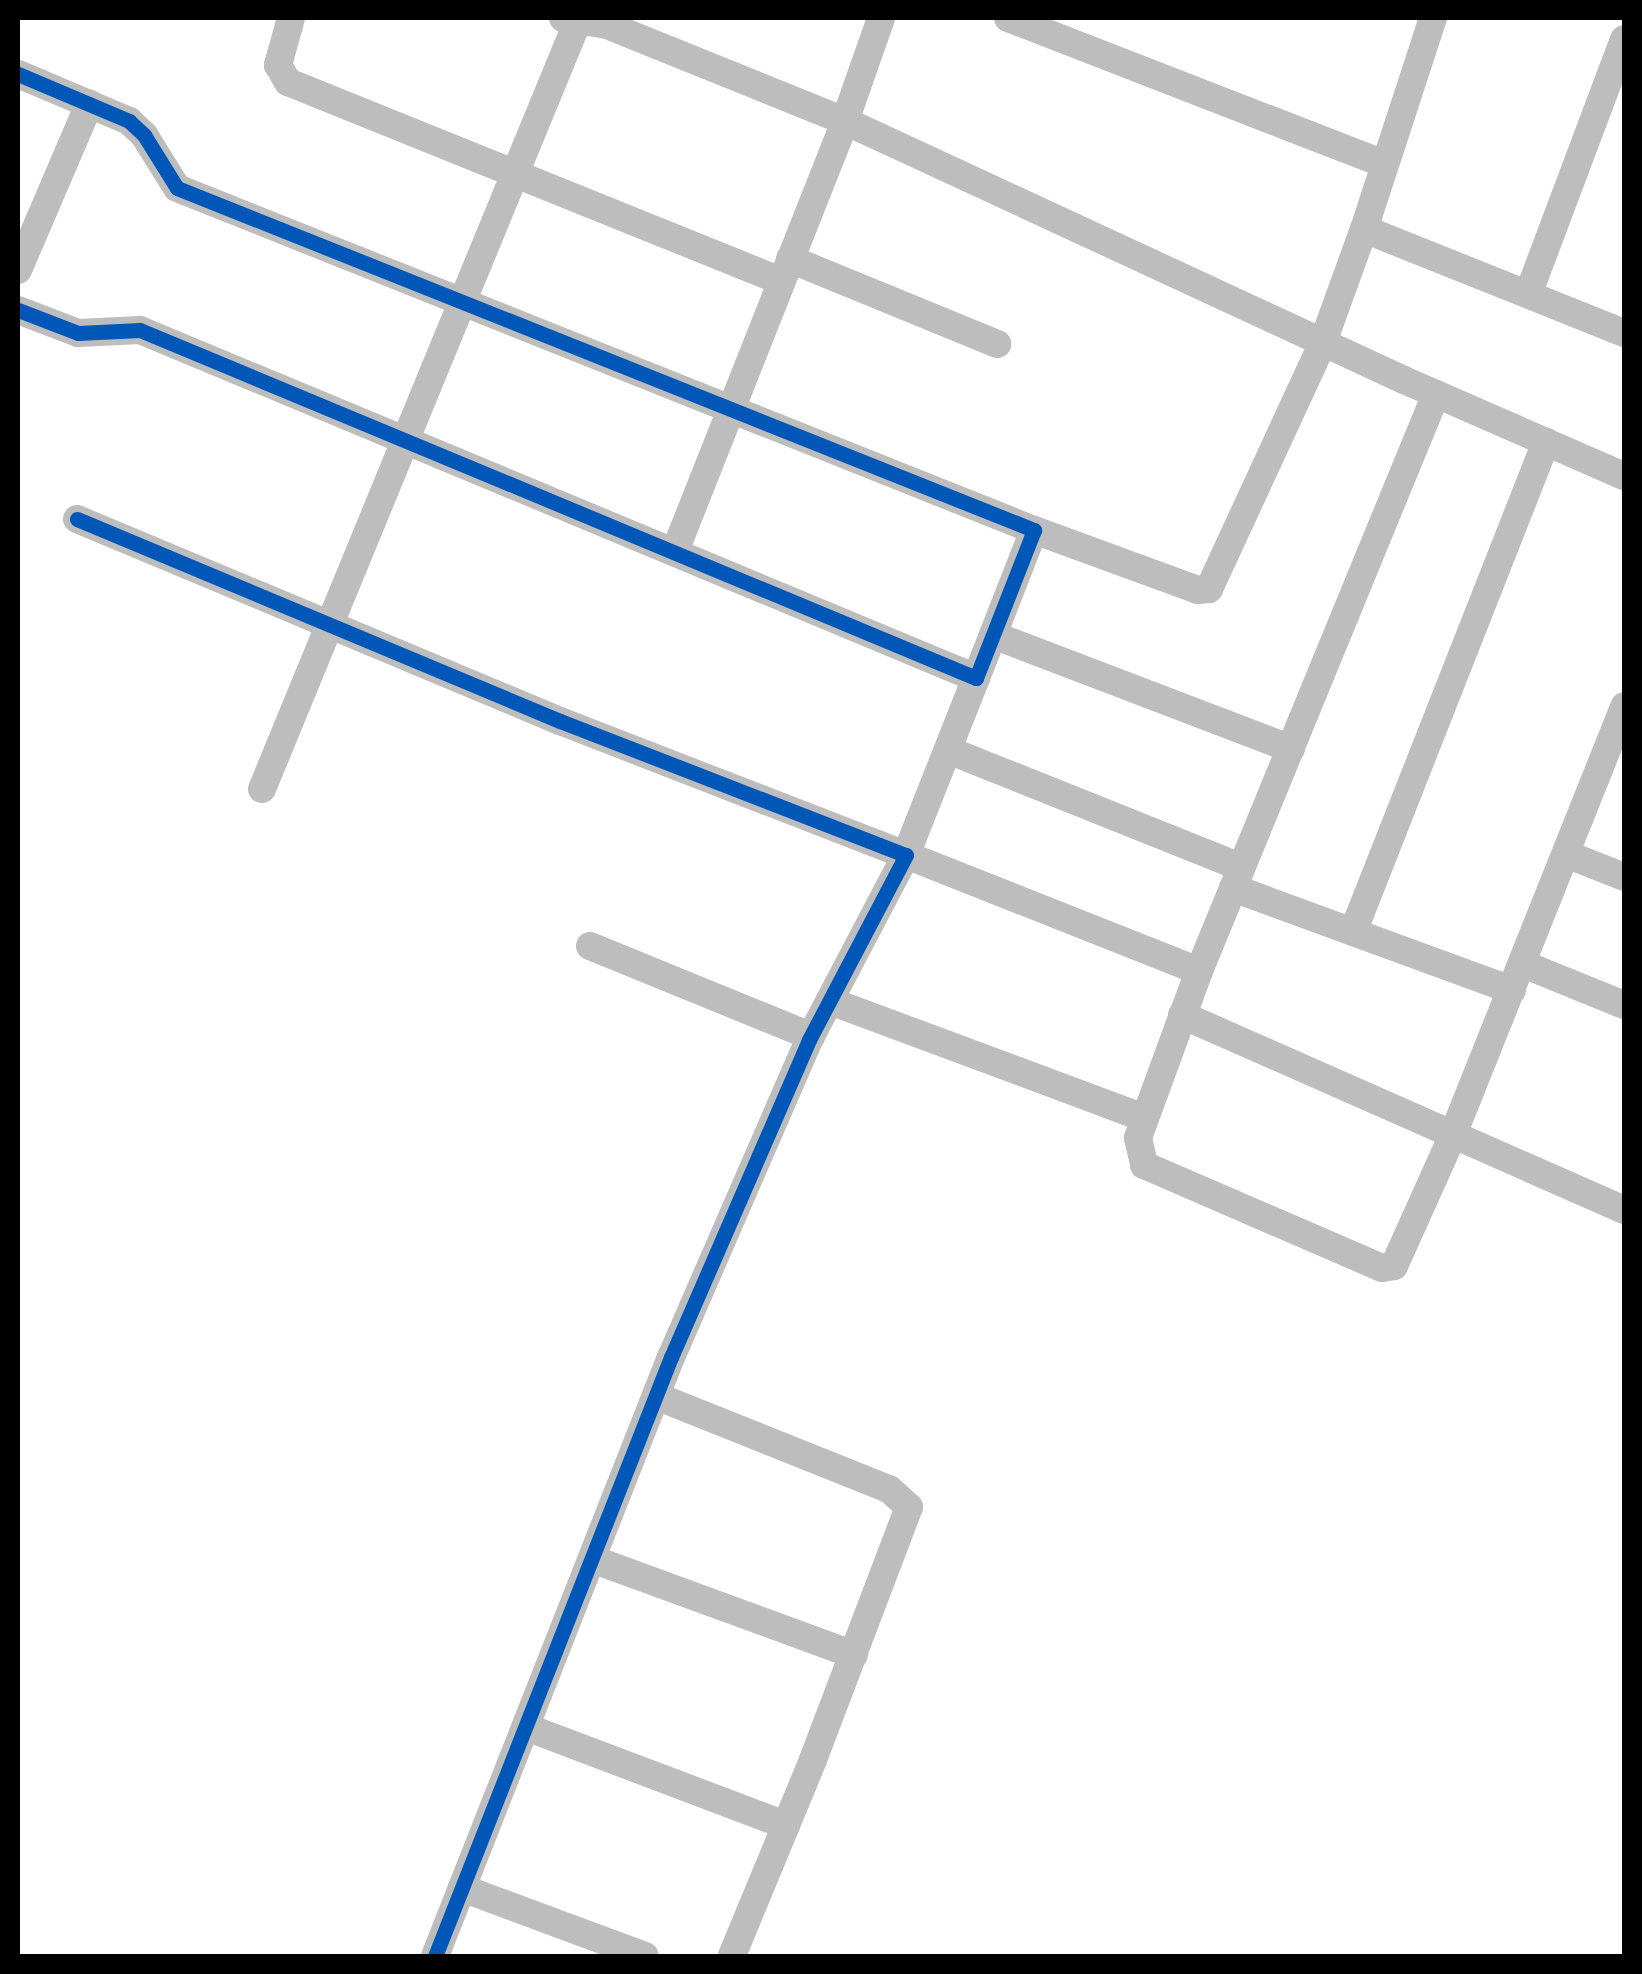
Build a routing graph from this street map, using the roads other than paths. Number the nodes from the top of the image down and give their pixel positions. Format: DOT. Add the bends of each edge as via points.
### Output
graph roads {
  1 [pos="292,18"];
  2 [pos="881,18"];
  3 [pos="1008,18"];
  4 [pos="1433,18"];
  5 [pos="573,19"];
  6 [pos="1624,39"];
  7 [pos="18,74"];
  8 [pos="89,104"];
  9 [pos="846,121"];
  10 [pos="1382,162"];
  11 [pos="516,171"];
  12 [pos="1364,229"];
  13 [pos="18,270"];
  14 [pos="786,270"];
  15 [pos="1529,292"];
  16 [pos="462,300"];
  17 [pos="18,310"];
  18 [pos="1624,333"];
  19 [pos="1323,342"];
  20 [pos="997,344"];
  21 [pos="1436,394"];
  22 [pos="730,409"];
  23 [pos="404,436"];
  24 [pos="1546,442"];
  25 [pos="1624,476"];
  26 [pos="77,519"];
  27 [pos="1034,530"];
  28 [pos="676,551"];
  29 [pos="328,626"];
  30 [pos="994,635"];
  31 [pos="976,678"];
  32 [pos="1624,706"];
  33 [pos="1290,749"];
  34 [pos="948,750"];
  35 [pos="1616,753"];
  36 [pos="262,789"];
  37 [pos="1566,854"];
  38 [pos="906,855"];
  39 [pos="1624,877"];
  40 [pos="1237,878"];
  41 [pos="1354,932"];
  42 [pos="590,946"];
  43 [pos="1198,970"];
  44 [pos="1518,977"];
  45 [pos="830,1001"];
  46 [pos="1624,1005"];
  47 [pos="1182,1016"];
  48 [pos="811,1036"];
  49 [pos="1144,1118"];
  50 [pos="1452,1136"];
  51 [pos="1624,1210"];
  52 [pos="656,1396"];
  53 [pos="592,1559"];
  54 [pos="854,1655"];
  55 [pos="526,1727"];
  56 [pos="786,1825"];
  57 [pos="462,1888"];
  58 [pos="435,1956"];
  59 [pos="645,1956"];
  60 [pos="732,1956"];
  1 -- 11 [label="street" via="278,65 288,82"];
  2 -- 9 [label="street"];
  3 -- 10 [label="street"];
  4 -- 10 [label="street"];
  5 -- 9 [label="street" via="607,25"];
  5 -- 11 [label="street"];
  6 -- 15 [label="street"];
  7 -- 8 [label="street"];
  8 -- 13 [label="street"];
  8 -- 16 [label="street" via="138,128 177,188"];
  9 -- 14 [label="street"];
  9 -- 19 [label="street"];
  10 -- 12 [label="street"];
  11 -- 14 [label="street"];
  11 -- 16 [label="street"];
  12 -- 15 [label="street"];
  12 -- 19 [label="street"];
  14 -- 20 [label="street"];
  14 -- 22 [label="street"];
  15 -- 18 [label="street"];
  16 -- 22 [label="street"];
  16 -- 23 [label="street"];
  17 -- 23 [label="street" via="78,334 140,330"];
  19 -- 21 [label="street"];
  19 -- 27 [label="street" via="1209,589"];
  21 -- 24 [label="street"];
  21 -- 33 [label="street"];
  22 -- 27 [label="street"];
  22 -- 28 [label="street"];
  23 -- 28 [label="street"];
  23 -- 29 [label="street"];
  24 -- 25 [label="street"];
  24 -- 41 [label="street"];
  26 -- 29 [label="street"];
  27 -- 30 [label="street"];
  28 -- 31 [label="street"];
  29 -- 36 [label="street"];
  29 -- 38 [label="street"];
  30 -- 31 [label="street"];
  30 -- 33 [label="street"];
  31 -- 34 [label="street"];
  32 -- 35 [label="street"];
  33 -- 40 [label="street"];
  34 -- 38 [label="street"];
  34 -- 40 [label="street"];
  35 -- 37 [label="street"];
  37 -- 39 [label="street"];
  37 -- 44 [label="street"];
  38 -- 43 [label="street"];
  38 -- 45 [label="street"];
  40 -- 41 [label="street"];
  40 -- 43 [label="street"];
  41 -- 44 [label="street"];
  42 -- 48 [label="street"];
  43 -- 47 [label="street"];
  44 -- 46 [label="street"];
  44 -- 50 [label="street"];
  45 -- 48 [label="street"];
  45 -- 49 [label="street"];
  47 -- 49 [label="street"];
  47 -- 50 [label="street"];
  48 -- 52 [label="street"];
  49 -- 50 [label="street" via="1137,1148 1144,1165 1382,1268 1398,1260"];
  50 -- 51 [label="street"];
  52 -- 53 [label="street"];
  52 -- 54 [label="street" via="906,1500 906,1520"];
  53 -- 54 [label="street"];
  53 -- 55 [label="street"];
  54 -- 56 [label="street"];
  55 -- 56 [label="street"];
  55 -- 57 [label="street"];
  56 -- 60 [label="street"];
  57 -- 58 [label="street"];
  57 -- 59 [label="street"];
}
